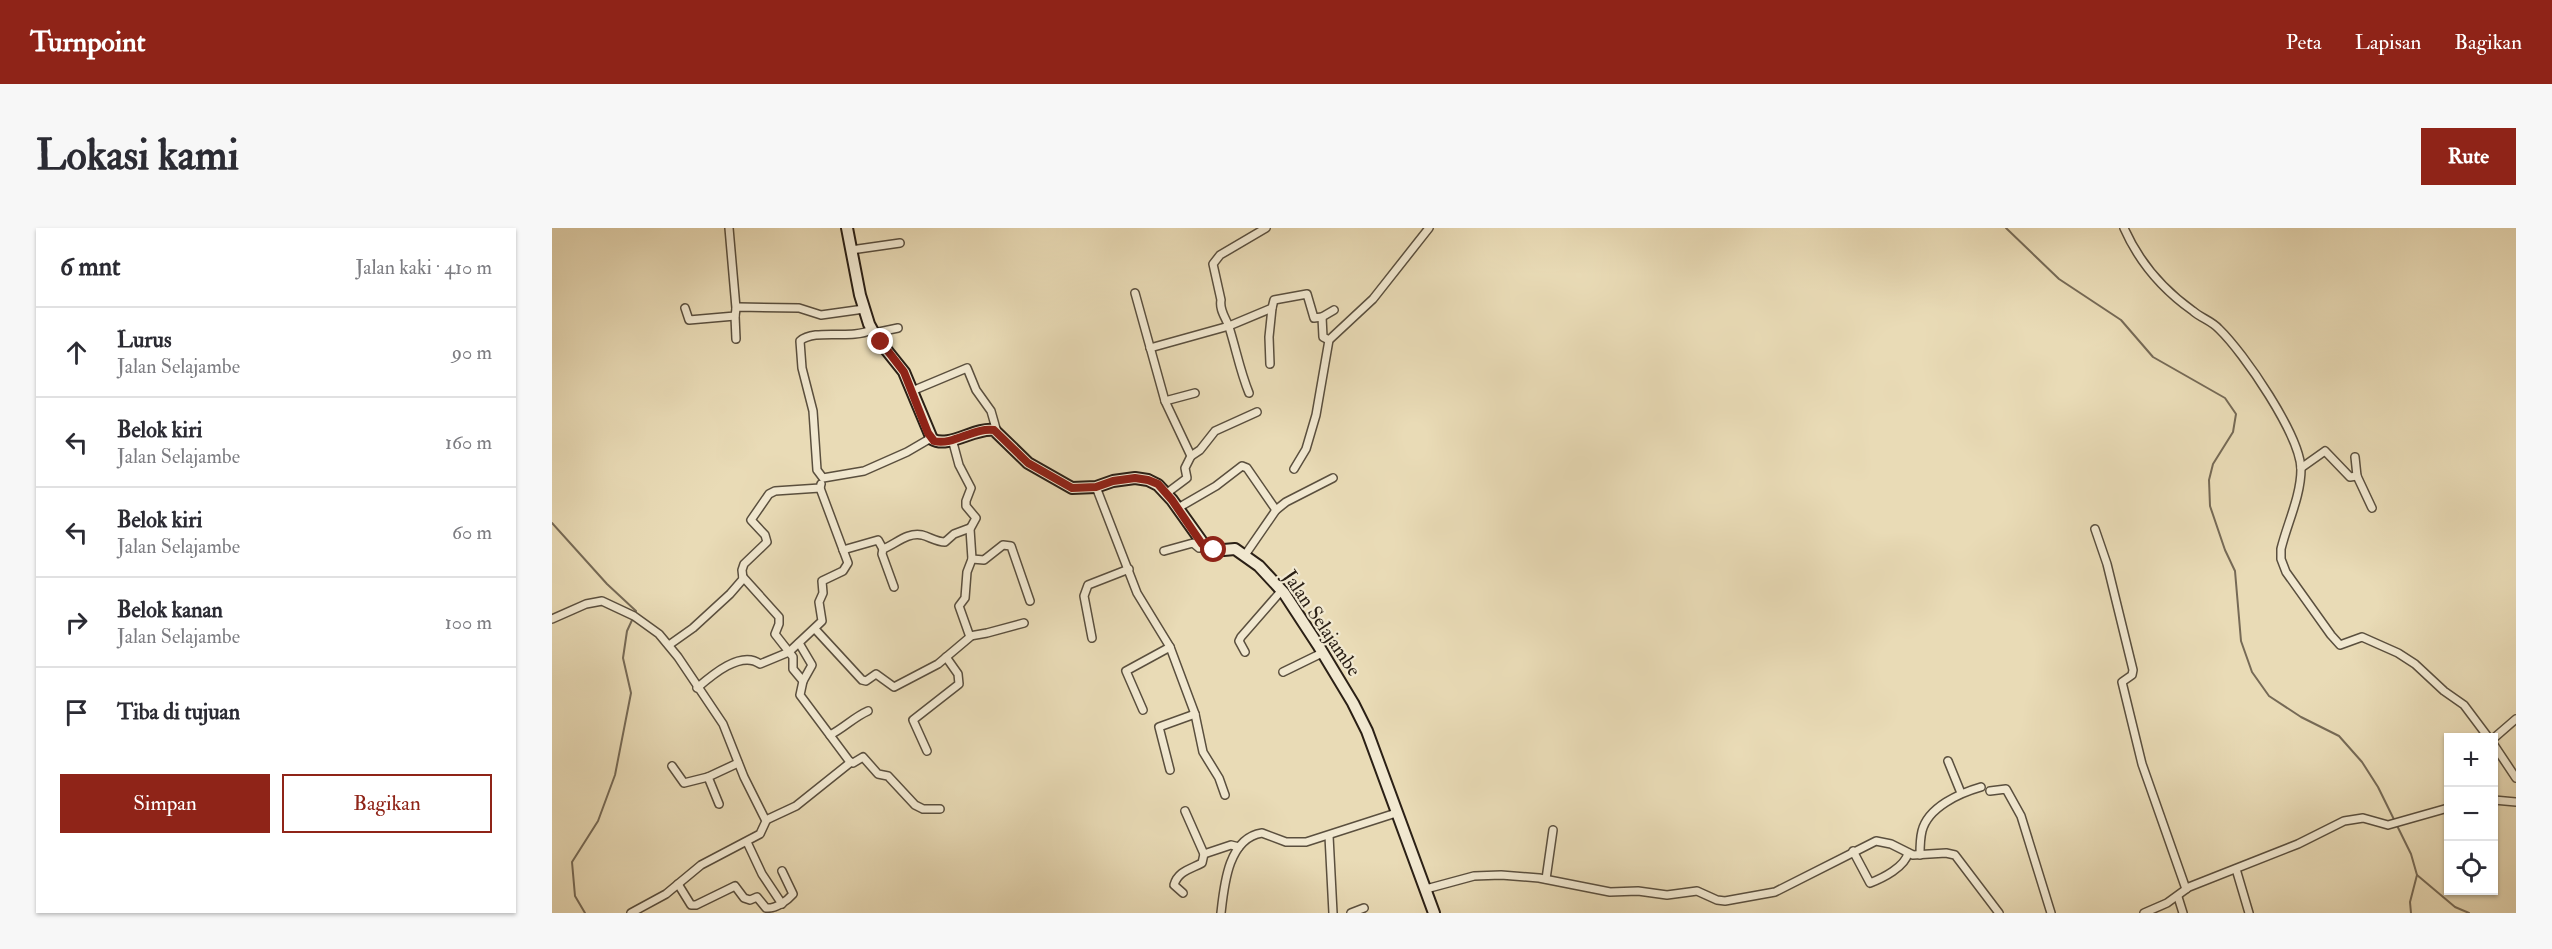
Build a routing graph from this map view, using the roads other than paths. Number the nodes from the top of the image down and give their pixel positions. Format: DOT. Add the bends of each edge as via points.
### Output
graph roads {
  1 [pos="729,228"];
  2 [pos="847,228"];
  3 [pos="1266,228"];
  4 [pos="1429,228"];
  5 [pos="2124,228"];
  6 [pos="900,243"];
  7 [pos="851,250"];
  8 [pos="1136,293"];
  9 [pos="685,308"];
  10 [pos="1272,308"];
  11 [pos="864,309"];
  12 [pos="1334,310"];
  13 [pos="736,312"];
  14 [pos="1322,317"];
  15 [pos="1229,326"];
  16 [pos="898,328"];
  17 [pos="872,332"];
  18 [pos="736,339"];
  19 [pos="1329,340"];
  20 [pos="1150,348"];
  21 [pos="1270,364"];
  22 [pos="912,391"];
  23 [pos="1195,393"];
  24 [pos="1249,393"];
  25 [pos="1165,401"];
  26 [pos="1257,412"];
  27 [pos="997,432"];
  28 [pos="931,438"];
  29 [pos="952,439"];
  30 [pos="1191,456"];
  31 [pos="2355,458"];
  32 [pos="2301,468"];
  33 [pos="1294,469"];
  34 [pos="2357,476"];
  35 [pos="823,478"];
  36 [pos="1334,478"];
  37 [pos="1096,487"];
  38 [pos="820,488"];
  39 [pos="1167,493"];
  40 [pos="1178,508"];
  41 [pos="2372,508"];
  42 [pos="1276,510"];
  43 [pos="970,528"];
  44 [pos="2095,529"];
  45 [pos="1204,546"];
  46 [pos="883,549"];
  47 [pos="843,550"];
  48 [pos="1164,551"];
  49 [pos="1245,555"];
  50 [pos="972,559"];
  51 [pos="1129,569"];
  52 [pos="743,577"];
  53 [pos="894,587"];
  54 [pos="1282,590"];
  55 [pos="1030,601"];
  56 [pos="552,619"];
  57 [pos="1024,623"];
  58 [pos="815,629"];
  59 [pos="970,636"];
  60 [pos="1092,638"];
  61 [pos="799,643"];
  62 [pos="669,645"];
  63 [pos="1170,647"];
  64 [pos="789,652"];
  65 [pos="1245,652"];
  66 [pos="1322,653"];
  67 [pos="946,657"];
  68 [pos="1283,672"];
  69 [pos="803,681"];
  70 [pos="697,688"];
  71 [pos="1143,710"];
  72 [pos="868,711"];
  73 [pos="1195,714"];
  74 [pos="2516,719"];
  75 [pos="2484,733"];
  76 [pos="2498,734"];
  77 [pos="830,735"];
  78 [pos="927,751"];
  79 [pos="2498,752"];
  80 [pos="1947,761"];
  81 [pos="851,762"];
  82 [pos="738,763"];
  83 [pos="672,766"];
  84 [pos="1170,770"];
  85 [pos="2515,774"];
  86 [pos="708,777"];
  87 [pos="1981,787"];
  88 [pos="1990,791"];
  89 [pos="1961,793"];
  90 [pos="1225,795"];
  91 [pos="2498,800"];
  92 [pos="2516,802"];
  93 [pos="719,804"];
  94 [pos="940,809"];
  95 [pos="2444,809"];
  96 [pos="1185,811"];
  97 [pos="1396,813"];
  98 [pos="766,820"];
  99 [pos="1553,830"];
  100 [pos="1329,836"];
  101 [pos="747,842"];
  102 [pos="1239,847"];
  103 [pos="1853,851"];
  104 [pos="1908,853"];
  105 [pos="1204,854"];
  106 [pos="1920,855"];
  107 [pos="2236,869"];
  108 [pos="782,871"];
  109 [pos="1546,879"];
  110 [pos="678,884"];
  111 [pos="1426,889"];
  112 [pos="2186,889"];
  113 [pos="1183,893"];
  114 [pos="2178,897"];
  115 [pos="782,904"];
  116 [pos="1364,908"];
  117 [pos="631,913"];
  118 [pos="1221,913"];
  119 [pos="1333,913"];
  120 [pos="1351,913"];
  121 [pos="1434,913"];
  122 [pos="1999,913"];
  123 [pos="2051,913"];
  124 [pos="2144,913"];
  125 [pos="2183,913"];
  126 [pos="2249,913"];
  1 -- 13 [label="street"];
  2 -- 7 [label="street"];
  3 -- 15 [label="street" via="1214,261 1220,306"];
  4 -- 19 [label="street" via="1372,299"];
  5 -- 32 [label="street" via="2148,271 2184,305 2220,329 2241,356 2290,432"];
  6 -- 7 [label="street"];
  7 -- 11 [label="street"];
  8 -- 20 [label="street"];
  9 -- 13 [label="street" via="688,320"];
  10 -- 14 [label="street" via="1276,299 1306,293 1313,317"];
  10 -- 15 [label="street"];
  10 -- 21 [label="street"];
  11 -- 13 [label="street" via="821,315 799,308"];
  11 -- 17 [label="street"];
  12 -- 14 [label="street"];
  13 -- 18 [label="street"];
  14 -- 19 [label="street" via="1323,337"];
  15 -- 20 [label="street"];
  15 -- 24 [label="street"];
  16 -- 17 [label="street"];
  17 -- 22 [label="street" via="902,368"];
  17 -- 35 [label="street" via="800,340 802,368 813,411 815,462"];
  19 -- 33 [label="street" via="1316,415 1306,449"];
  20 -- 25 [label="street"];
  22 -- 27 [label="street" via="967,368 991,411"];
  22 -- 28 [label="street"];
  23 -- 25 [label="street"];
  25 -- 30 [label="street"];
  26 -- 30 [label="street" via="1215,431"];
  27 -- 29 [label="street" via="984,430"];
  27 -- 37 [label="street" via="1018,455 1057,482 1076,489"];
  28 -- 29 [label="street" via="938,442"];
  28 -- 35 [label="street" via="864,471"];
  29 -- 43 [label="street" via="971,488 966,506 976,518"];
  30 -- 39 [label="street" via="1185,468 1187,478"];
  31 -- 34 [label="street"];
  32 -- 34 [label="street" via="2325,451 2350,477"];
  32 -- 75 [label="street" via="2281,549 2286,572 2336,643 2342,645 2362,637 2398,653 2464,705"];
  34 -- 41 [label="street"];
  35 -- 38 [label="street"];
  36 -- 42 [label="street"];
  37 -- 39 [label="street" via="1143,479 1158,484"];
  37 -- 51 [label="street"];
  38 -- 47 [label="street"];
  38 -- 52 [label="street" via="769,494 751,519 767,542 744,564"];
  39 -- 40 [label="street"];
  40 -- 42 [label="street" via="1242,466"];
  40 -- 45 [label="street"];
  42 -- 49 [label="street"];
  43 -- 46 [label="street" via="945,542 909,535"];
  43 -- 50 [label="street"];
  44 -- 112 [label="street" via="2133,670 2122,682 2139,753"];
  45 -- 48 [label="street" via="1199,548 1193,543"];
  45 -- 49 [label="street" via="1210,551 1231,548"];
  46 -- 47 [label="street" via="878,540"];
  46 -- 53 [label="street"];
  47 -- 58 [label="street" via="848,566 822,581 819,604 823,619"];
  49 -- 54 [label="street, Jalan Selajambe"];
  50 -- 55 [label="street" via="984,560 1003,545 1011,546"];
  50 -- 59 [label="street" via="964,600 959,606"];
  51 -- 60 [label="street" via="1088,585 1084,597"];
  51 -- 63 [label="street" via="1137,592"];
  52 -- 62 [label="street" via="716,609"];
  52 -- 64 [label="street" via="779,617 775,634"];
  54 -- 65 [label="street" via="1241,637"];
  54 -- 66 [label="street, Jalan Selajambe"];
  56 -- 62 [label="street" via="586,604 606,602 649,625"];
  57 -- 59 [label="street"];
  58 -- 61 [label="street"];
  58 -- 67 [label="street" via="865,681 876,674 896,686"];
  59 -- 67 [label="street"];
  61 -- 64 [label="street"];
  61 -- 69 [label="street" via="812,665"];
  62 -- 70 [label="street"];
  63 -- 71 [label="street" via="1126,671"];
  63 -- 73 [label="street"];
  64 -- 69 [label="street" via="794,660 793,669"];
  64 -- 70 [label="street" via="760,664 752,659 735,662"];
  66 -- 68 [label="street"];
  66 -- 97 [label="street, Jalan Selajambe" via="1363,722"];
  67 -- 78 [label="street" via="958,674 959,684 913,720"];
  69 -- 77 [label="street" via="800,695"];
  70 -- 82 [label="street" via="723,724"];
  72 -- 77 [label="street"];
  73 -- 84 [label="street" via="1159,726"];
  73 -- 90 [label="street" via="1203,752"];
  74 -- 76 [label="street"];
  77 -- 81 [label="street"];
  79 -- 85 [label="street"];
  80 -- 89 [label="street"];
  81 -- 94 [label="street" via="863,758 878,774 888,776 915,805"];
  81 -- 98 [label="street" via="796,806"];
  82 -- 86 [label="street"];
  82 -- 98 [label="street"];
  83 -- 86 [label="street" via="684,783"];
  86 -- 93 [label="street"];
  87 -- 89 [label="street"];
  88 -- 123 [label="street" via="2006,789 2021,816"];
  89 -- 106 [label="street" via="1940,807 1926,823"];
  91 -- 92 [label="street"];
  95 -- 107 [label="street" via="2388,825 2351,819"];
  96 -- 105 [label="street"];
  97 -- 100 [label="street"];
  97 -- 111 [label="street, Jalan Selajambe"];
  98 -- 101 [label="street" via="764,831"];
  99 -- 109 [label="street"];
  100 -- 102 [label="street" via="1295,844 1258,833"];
  100 -- 119 [label="street"];
  101 -- 110 [label="street" via="701,865"];
  101 -- 115 [label="street"];
  102 -- 105 [label="street" via="1231,845"];
  102 -- 118 [label="street" via="1226,878"];
  103 -- 104 [label="street" via="1881,841"];
  103 -- 104 [label="street" via="1870,883 1899,865"];
  103 -- 109 [label="street" via="1775,892 1725,901 1696,891 1667,895 1611,892"];
  104 -- 106 [label="street"];
  105 -- 113 [label="street" via="1202,863 1184,871 1176,880 1174,885"];
  106 -- 122 [label="street" via="1955,855"];
  107 -- 112 [label="street"];
  107 -- 126 [label="street"];
  108 -- 115 [label="street" via="793,894"];
  109 -- 111 [label="street" via="1474,876"];
  110 -- 115 [label="street" via="694,906 735,886 746,899 760,897 768,909"];
  110 -- 117 [label="street"];
  111 -- 121 [label="street, Jalan Selajambe"];
  112 -- 114 [label="street"];
  114 -- 124 [label="street"];
  114 -- 125 [label="street"];
  116 -- 120 [label="street"];
}
